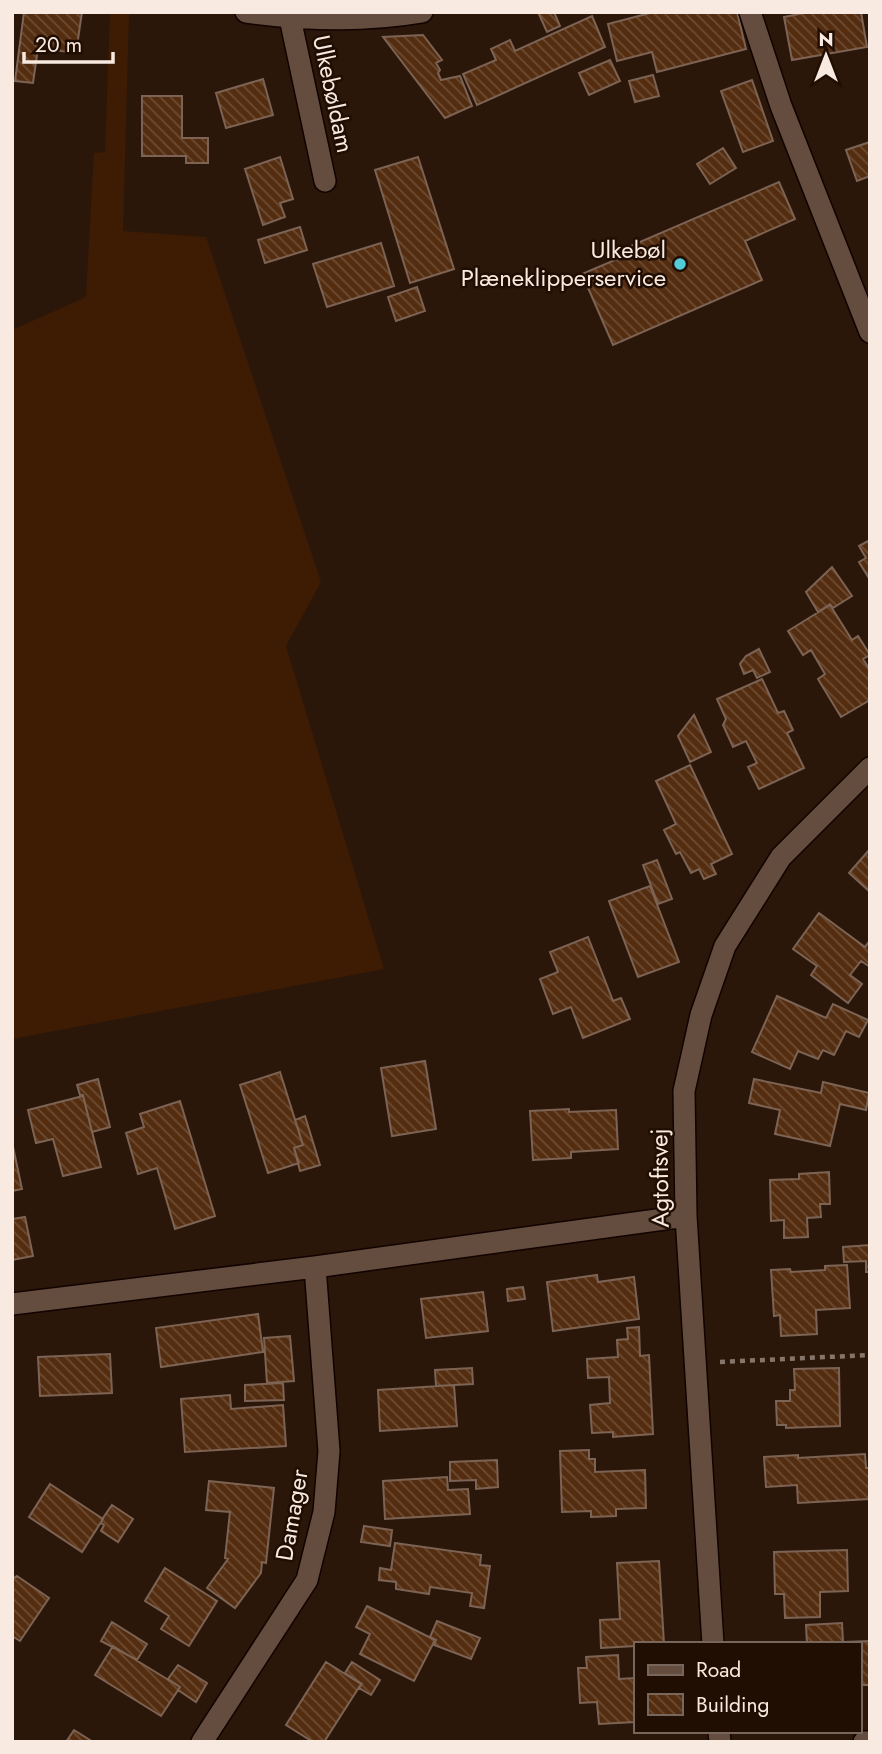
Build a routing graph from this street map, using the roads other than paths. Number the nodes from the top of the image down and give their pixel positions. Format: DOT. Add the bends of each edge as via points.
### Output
graph roads {
  1 [pos="246,12"];
  2 [pos="422,12"];
  3 [pos="750,12"];
  4 [pos="290,18"];
  5 [pos="325,181"];
  6 [pos="870,332"];
  7 [pos="870,768"];
  8 [pos="687,1216"];
  9 [pos="315,1267"];
  10 [pos="12,1304"];
  11 [pos="713,1642"];
  12 [pos="202,1742"];
  13 [pos="864,1742"];
  14 [pos="870,1742"];
  1 -- 4 [label="street, Ulkebøldam"];
  2 -- 4 [label="street, Ulkebøldam" via="392,17"];
  3 -- 6 [label="street" via="781,106"];
  4 -- 5 [label="street, Ulkebøldam"];
  7 -- 8 [label="street, Agtoftsvej" via="781,858 725,946 701,1015 684,1091"];
  8 -- 9 [label="street"];
  8 -- 11 [label="street, Agtoftsvej"];
  9 -- 10 [label="street"];
  9 -- 12 [label="street, Damager" via="329,1451 324,1512 307,1580"];
  13 -- 14 [label="street"];
}
